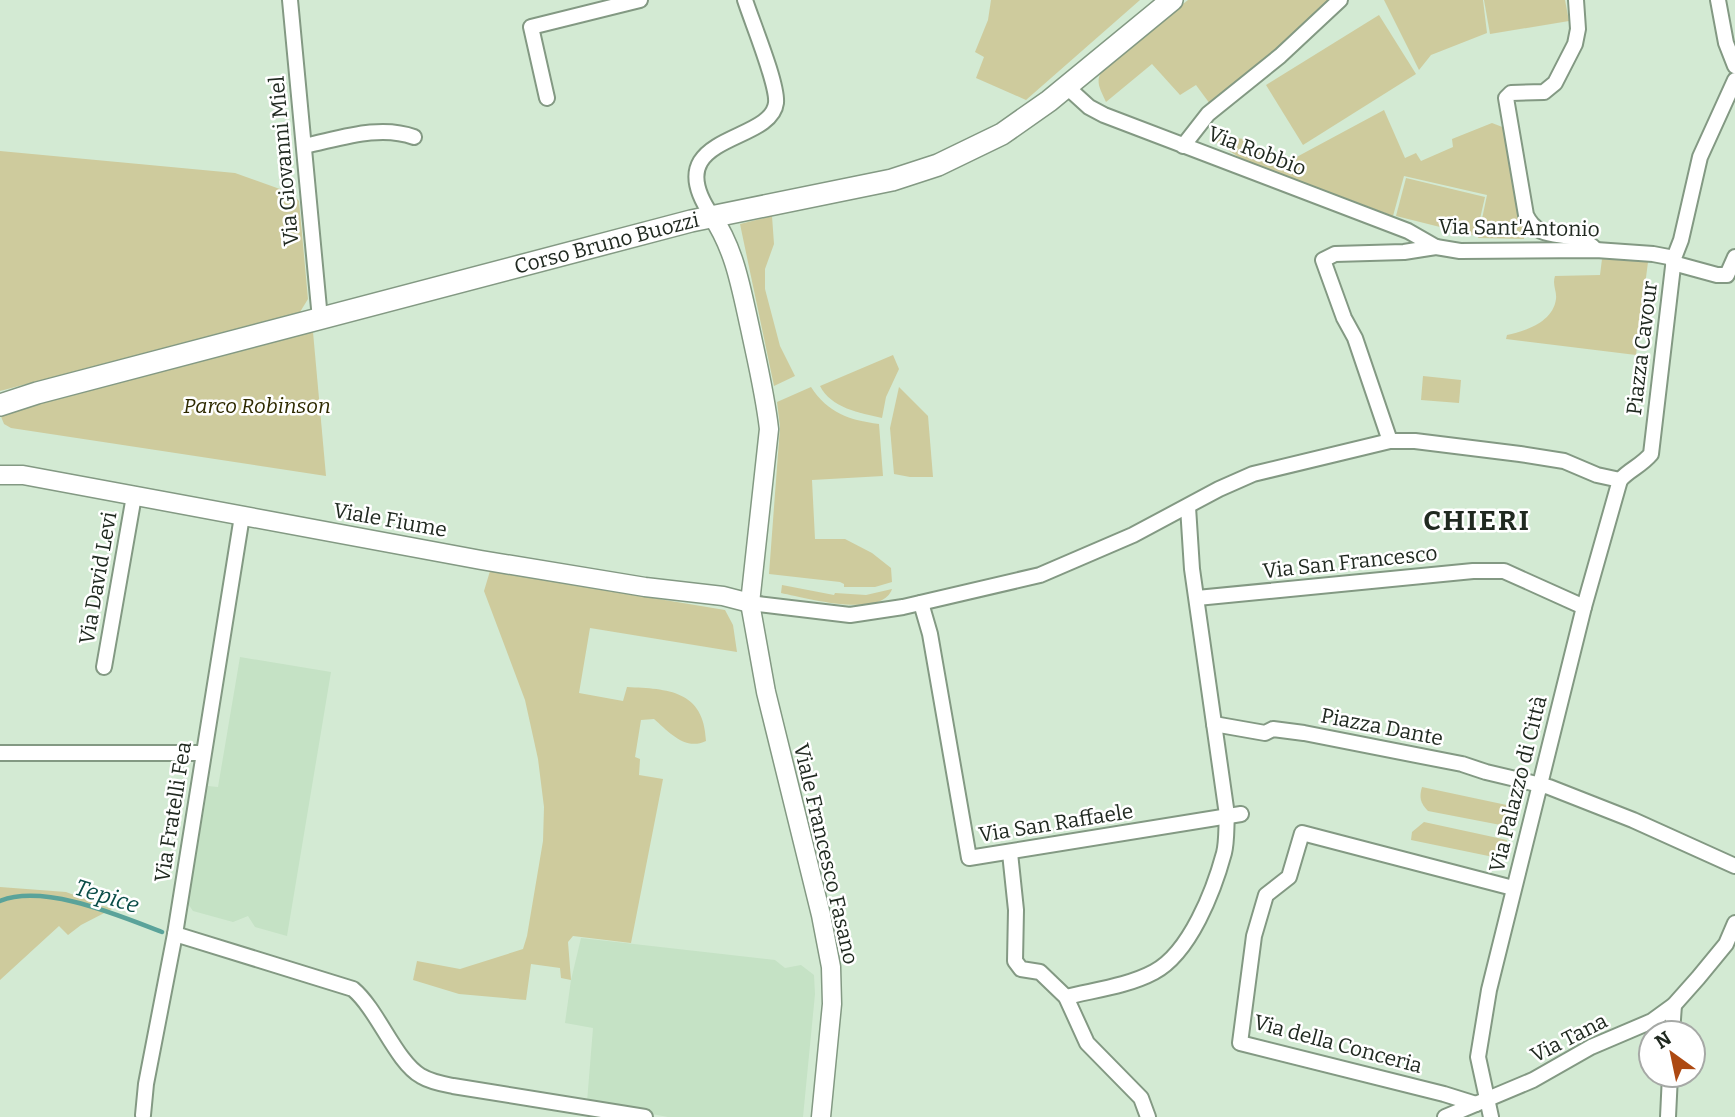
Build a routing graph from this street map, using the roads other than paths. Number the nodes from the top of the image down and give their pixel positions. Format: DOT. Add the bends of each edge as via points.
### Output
graph roads {
  1 [pos="290,0"];
  2 [pos="640,0"];
  3 [pos="744,0"];
  4 [pos="1172,0"];
  5 [pos="1340,0"];
  6 [pos="1576,0"];
  7 [pos="1717,0"];
  8 [pos="1735,66"];
  9 [pos="1735,80"];
  10 [pos="1067,87"];
  11 [pos="547,98"];
  12 [pos="414,137"];
  13 [pos="304,146"];
  14 [pos="1184,146"];
  15 [pos="712,216"];
  16 [pos="1436,247"];
  17 [pos="1596,250"];
  18 [pos="1735,257"];
  19 [pos="1674,260"];
  20 [pos="320,318"];
  21 [pos="0,405"];
  22 [pos="1390,441"];
  23 [pos="0,465"];
  24 [pos="0,475"];
  25 [pos="23,475"];
  26 [pos="1620,480"];
  27 [pos="134,496"];
  28 [pos="1188,507"];
  29 [pos="242,516"];
  30 [pos="1197,598"];
  31 [pos="750,603"];
  32 [pos="921,603"];
  33 [pos="1584,607"];
  34 [pos="104,667"];
  35 [pos="1214,724"];
  36 [pos="0,753"];
  37 [pos="203,753"];
  38 [pos="1540,785"];
  39 [pos="1234,815"];
  40 [pos="1010,853"];
  41 [pos="1735,866"];
  42 [pos="1513,888"];
  43 [pos="1735,923"];
  44 [pos="175,934"];
  45 [pos="1730,946"];
  46 [pos="1066,997"];
  47 [pos="1674,1005"];
  48 [pos="1673,1019"];
  49 [pos="1669,1089"];
  50 [pos="1481,1102"];
  51 [pos="142,1116"];
  52 [pos="645,1117"];
  53 [pos="821,1117"];
  54 [pos="1149,1117"];
  55 [pos="1445,1117"];
  56 [pos="1491,1117"];
  57 [pos="1668,1117"];
  1 -- 13 [label="street, Via Giovanni Miel"];
  2 -- 11 [label="street" via="531,27"];
  3 -- 15 [label="street" via="776,103 765,120 709,152 699,164 700,200"];
  4 -- 10 [label="main road, Corso Bruno Buozzi"];
  5 -- 14 [label="street" via="1208,114"];
  6 -- 17 [label="street" via="1575,44 1555,83 1544,92 1511,93 1506,98 1531,226 1539,232 1580,238"];
  7 -- 8 [label="street"];
  9 -- 19 [label="street" via="1700,157"];
  10 -- 14 [label="street, Via Robbio" via="1088,107"];
  10 -- 15 [label="main road, Corso Bruno Buozzi" via="1002,134 938,165 892,180"];
  12 -- 13 [label="street" via="378,131"];
  13 -- 20 [label="street, Via Giovanni Miel"];
  14 -- 16 [label="street, Via Robbio" via="1408,232"];
  15 -- 20 [label="main road, Corso Bruno Buozzi"];
  15 -- 31 [label="street, Viale Francesco Fasano" via="735,263 769,429"];
  16 -- 17 [label="street, Via Sant'Antonio" via="1460,251"];
  16 -- 22 [label="street, Via Sant'Antonio" via="1335,254 1323,260"];
  17 -- 19 [label="street, Via Sant'Antonio"];
  18 -- 19 [label="street, Piazza Cavour" via="1727,275"];
  19 -- 26 [label="street, Piazza Cavour" via="1651,454"];
  20 -- 21 [label="main road, Corso Bruno Buozzi"];
  22 -- 26 [label="street" via="1564,461"];
  22 -- 28 [label="street" via="1253,474"];
  23 -- 25 [label="street, Viale Fiume"];
  24 -- 25 [label="street, Viale Fiume"];
  25 -- 27 [label="street, Viale Fiume"];
  26 -- 33 [label="street, Via Palazzo di Città"];
  27 -- 29 [label="street, Viale Fiume"];
  27 -- 34 [label="street, Via David Levi"];
  28 -- 30 [label="street"];
  28 -- 32 [label="street" via="1040,575"];
  29 -- 31 [label="street, Viale Fiume"];
  29 -- 37 [label="street, Via Fratelli Fea"];
  30 -- 33 [label="street, Via San Francesco" via="1504,571"];
  30 -- 35 [label="street"];
  31 -- 32 [label="street" via="850,615"];
  31 -- 53 [label="street, Viale Francesco Fasano" via="766,692 831,967"];
  32 -- 40 [label="street, Via San Raffaele" via="969,859"];
  33 -- 38 [label="street, Via Palazzo di Città"];
  35 -- 38 [label="street, Piazza Dante" via="1265,733 1273,729 1304,733 1462,764"];
  35 -- 39 [label="street"];
  36 -- 37 [label="street"];
  37 -- 44 [label="street, Via Fratelli Fea"];
  38 -- 41 [label="street, Piazza Dante"];
  38 -- 42 [label="street, Via Palazzo di Città"];
  39 -- 40 [label="street, Via San Raffaele"];
  39 -- 46 [label="street" via="1198,924 1181,948 1156,971"];
  40 -- 46 [label="street" via="1015,961 1021,969 1040,972"];
  42 -- 50 [label="street, Via Palazzo di Città" via="1478,1057"];
  42 -- 50 [label="street, Via della Conceria" via="1302,833 1289,877 1266,895 1254,936 1240,1042"];
  43 -- 45 [label="street, Via Tana"];
  44 -- 51 [label="street, Via Fratelli Fea"];
  44 -- 52 [label="street" via="353,989 423,1078"];
  45 -- 47 [label="street, Via Tana"];
  46 -- 54 [label="street" via="1087,1043 1141,1098"];
  47 -- 48 [label="street"];
  47 -- 50 [label="street, Via Tana" via="1652,1021 1591,1046 1533,1080"];
  49 -- 57 [label="street"];
  50 -- 55 [label="street, Via Tana"];
  50 -- 56 [label="street, Via Palazzo di Città"];
}
